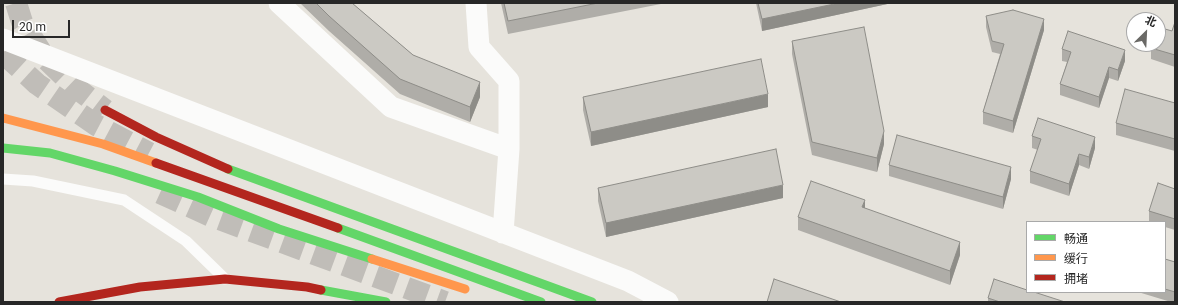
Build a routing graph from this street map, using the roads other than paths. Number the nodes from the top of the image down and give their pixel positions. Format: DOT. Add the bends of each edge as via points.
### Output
graph roads {
  1 [pos="278,3"];
  2 [pos="476,3"];
  3 [pos="3,39"];
  4 [pos="105,110"];
  5 [pos="3,118"];
  6 [pos="3,148"];
  7 [pos="509,149"];
  8 [pos="3,179"];
  9 [pos="503,233"];
  10 [pos="225,279"];
  11 [pos="474,292"];
  12 [pos="59,302"];
  13 [pos="386,302"];
  14 [pos="541,302"];
  15 [pos="592,302"];
  16 [pos="668,302"];
  1 -- 7 [label="street" via="391,108"];
  2 -- 7 [label="street" via="479,47 509,81"];
  3 -- 9 [label="street"];
  4 -- 15 [label="highway" via="156,138 235,172"];
  5 -- 14 [label="highway" via="103,144"];
  6 -- 11 [label="highway" via="50,153 115,170 198,197 279,229"];
  7 -- 9 [label="street"];
  8 -- 10 [label="lane" via="33,180 124,200 186,241"];
  9 -- 16 [label="street" via="628,281"];
  10 -- 12 [label="highway" via="140,287"];
  10 -- 13 [label="highway" via="307,287"];
}
